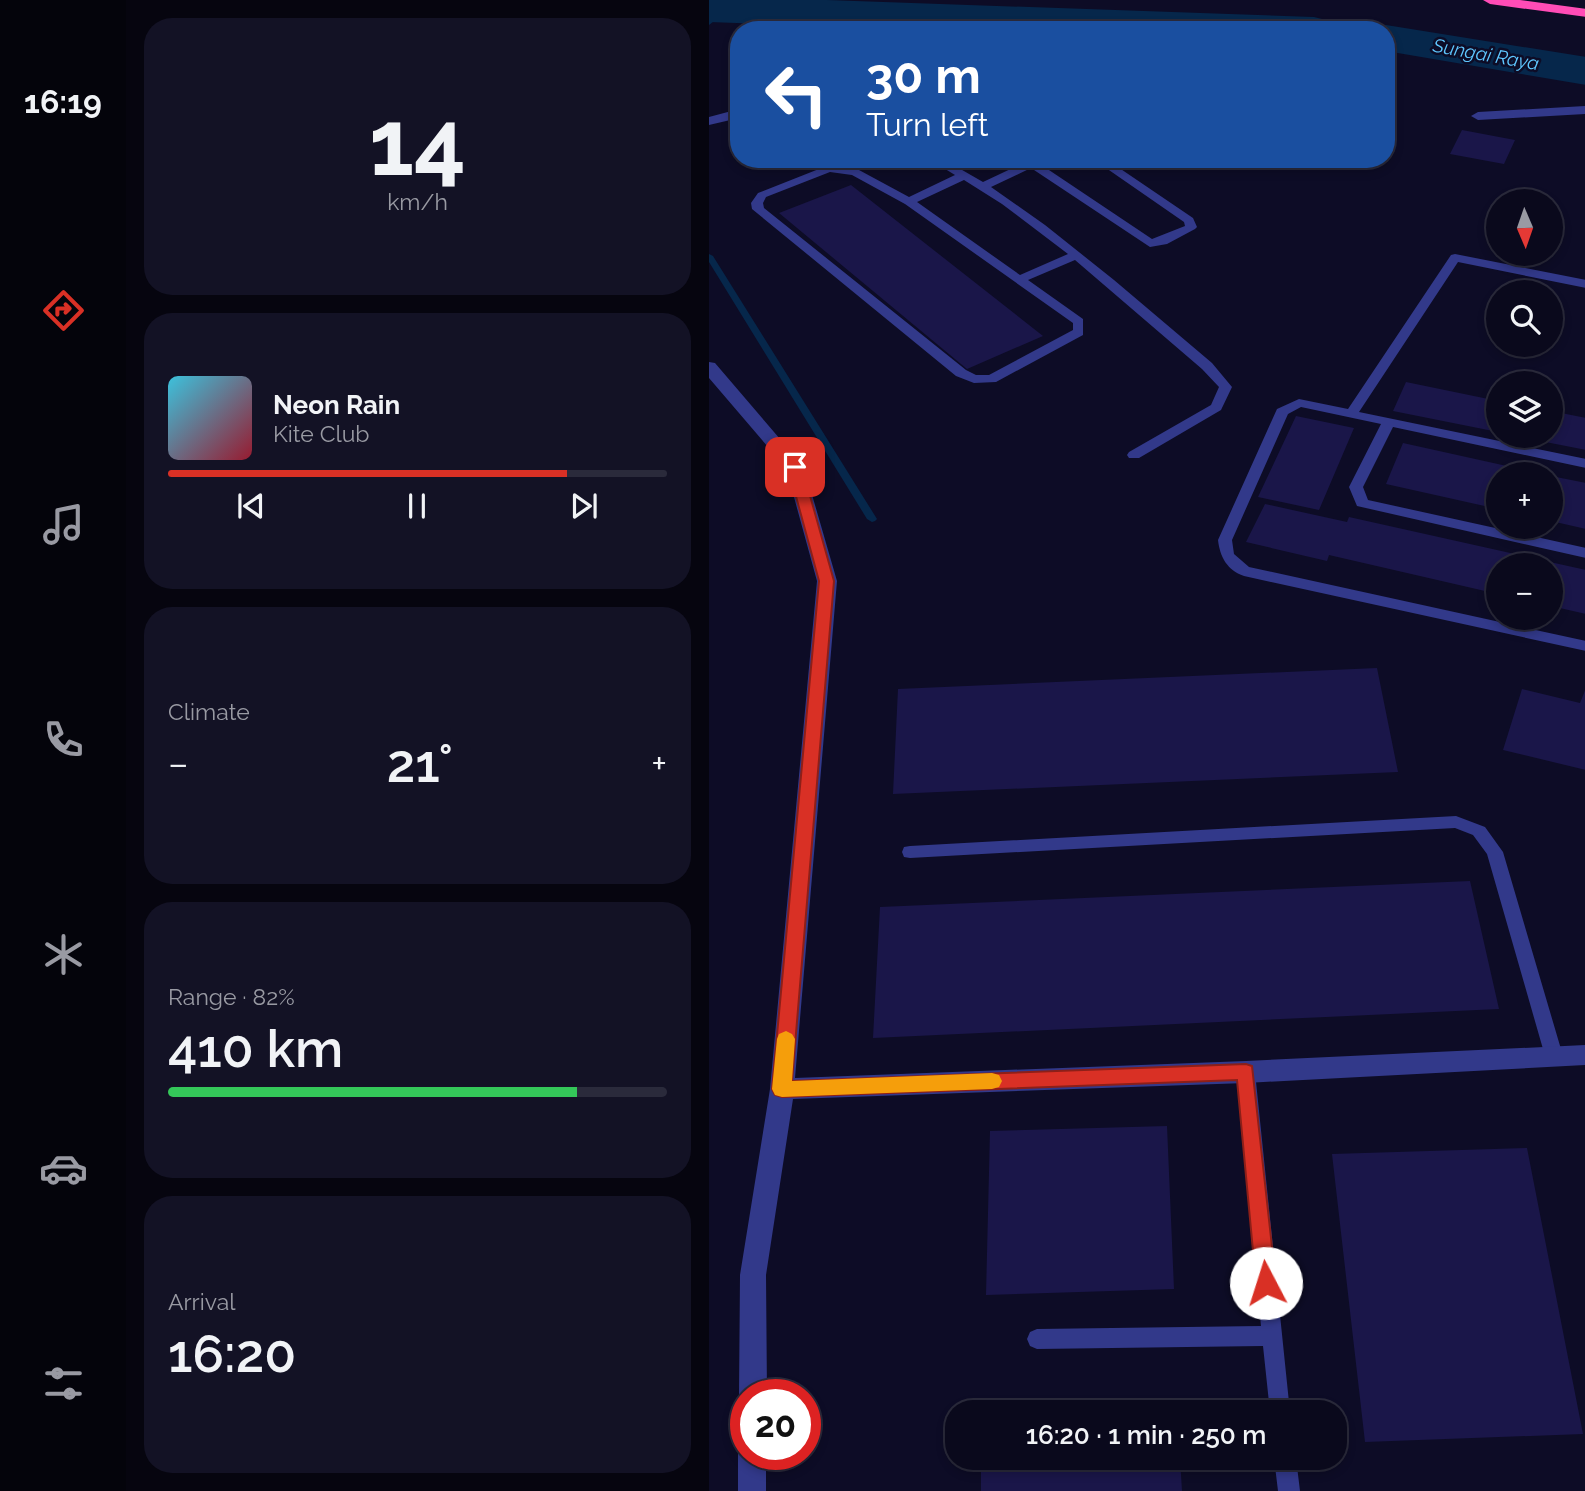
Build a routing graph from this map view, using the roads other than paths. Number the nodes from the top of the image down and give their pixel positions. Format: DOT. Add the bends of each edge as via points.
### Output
graph roads {
  1 [pos="1490,0"];
  2 [pos="1585,13"];
  3 [pos="1585,110"];
  4 [pos="730,115"];
  5 [pos="1478,116"];
  6 [pos="709,121"];
  7 [pos="951,168"];
  8 [pos="1024,168"];
  9 [pos="1045,168"];
  10 [pos="1111,168"];
  11 [pos="965,175"];
  12 [pos="983,186"];
  13 [pos="909,202"];
  14 [pos="1075,255"];
  15 [pos="1021,279"];
  16 [pos="1585,284"];
  17 [pos="709,367"];
  18 [pos="1351,414"];
  19 [pos="1388,423"];
  20 [pos="1134,455"];
  21 [pos="1585,464"];
  22 [pos="1585,553"];
  23 [pos="1585,646"];
  24 [pos="910,852"];
  25 [pos="1585,1055"];
  26 [pos="1554,1056"];
  27 [pos="1246,1072"];
  28 [pos="782,1089"];
  29 [pos="1271,1336"];
  30 [pos="1037,1339"];
  31 [pos="753,1379"];
  32 [pos="1279,1400"];
  33 [pos="752,1470"];
  34 [pos="1286,1470"];
  35 [pos="752,1491"];
  36 [pos="1289,1491"];
  1 -- 2 [label="highway"];
  3 -- 5 [label="street"];
  4 -- 6 [label="street"];
  7 -- 11 [label="lane"];
  8 -- 12 [label="lane"];
  9 -- 10 [label="lane" via="1150,243 1191,227 1187,219"];
  11 -- 12 [label="lane"];
  11 -- 13 [label="lane"];
  12 -- 14 [label="lane"];
  13 -- 15 [label="lane"];
  13 -- 15 [label="lane" via="855,172 829,168 762,195 757,203 758,209 790,235 974,379 991,379 1079,332 1079,322"];
  14 -- 15 [label="lane"];
  14 -- 20 [label="lane" via="1226,387 1216,407"];
  16 -- 18 [label="lane" via="1455,258"];
  17 -- 28 [label="street" via="795,467 827,581"];
  18 -- 19 [label="lane"];
  18 -- 23 [label="lane" via="1299,403 1282,412 1225,540 1227,556 1244,571"];
  19 -- 21 [label="lane"];
  19 -- 22 [label="lane" via="1356,487 1362,503"];
  24 -- 26 [label="lane" via="1456,821 1479,831 1495,852"];
  25 -- 26 [label="street"];
  26 -- 27 [label="street"];
  27 -- 28 [label="street"];
  27 -- 29 [label="lane"];
  28 -- 31 [label="street" via="753,1275"];
  29 -- 30 [label="lane"];
  29 -- 32 [label="lane"];
  33 -- 35 [label="street"];
  34 -- 36 [label="lane"];
}
